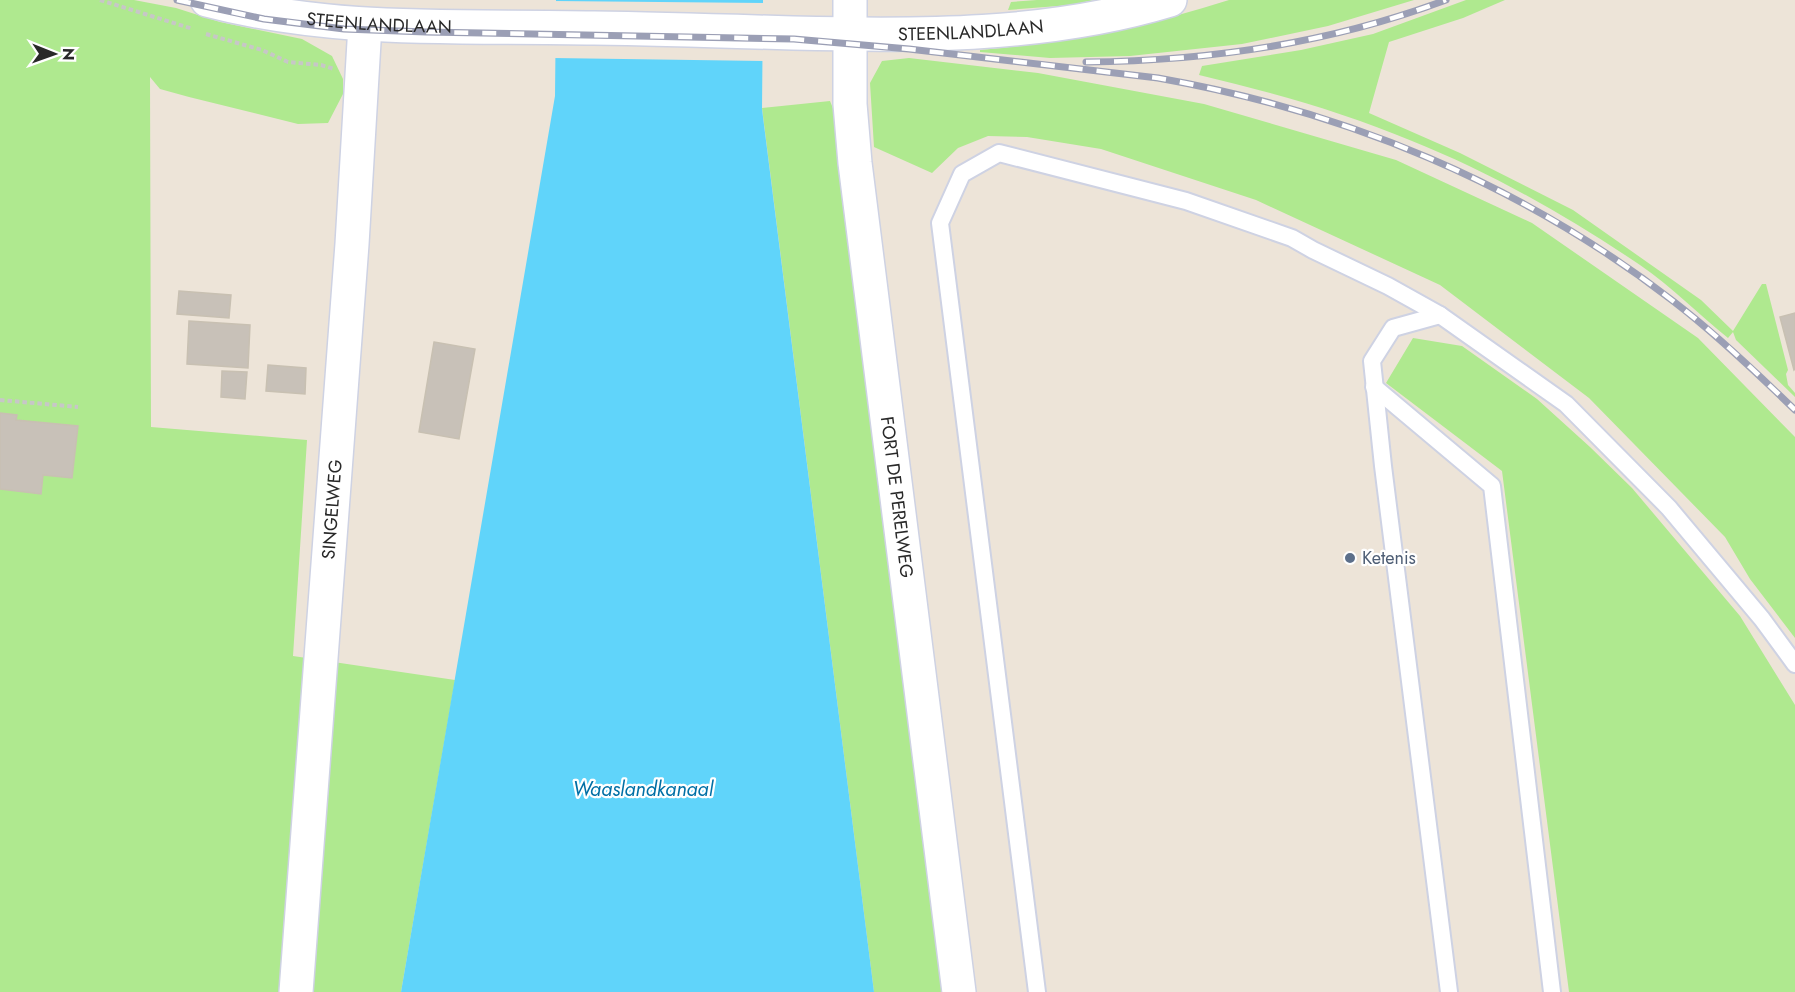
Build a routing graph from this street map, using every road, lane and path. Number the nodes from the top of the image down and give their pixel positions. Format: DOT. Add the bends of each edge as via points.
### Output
graph roads {
  1 [pos="100,0"];
  2 [pos="207,0"];
  3 [pos="850,0"];
  4 [pos="1170,0"];
  5 [pos="365,25"];
  6 [pos="849,34"];
  7 [pos="362,78"];
  8 [pos="1440,315"];
  9 [pos="1374,387"];
  10 [pos="0,400"];
  11 [pos="78,406"];
  12 [pos="1795,664"];
  13 [pos="296,992"];
  14 [pos="959,992"];
  15 [pos="1038,992"];
  16 [pos="1449,992"];
  17 [pos="1552,992"];
  1 -- 7 [label="path" via="262,50 288,62 321,64"];
  2 -- 5 [label="street, STEENLANDLAAN" via="279,16"];
  3 -- 6 [label="street, FORT DE PERELWEG"];
  4 -- 6 [label="street, STEENLANDLAAN" via="1066,23 934,33"];
  5 -- 6 [label="street, STEENLANDLAAN"];
  5 -- 7 [label="street, SINGELWEG"];
  6 -- 14 [label="street, FORT DE PERELWEG" via="855,163"];
  7 -- 13 [label="street, SINGELWEG"];
  8 -- 9 [label="lane" via="1393,328 1372,361"];
  8 -- 12 [label="lane" via="1566,404 1670,508"];
  8 -- 15 [label="lane" via="1292,238 1186,201 999,153 962,174 940,223"];
  9 -- 16 [label="lane"];
  9 -- 17 [label="lane" via="1492,486"];
  10 -- 11 [label="path"];
}
